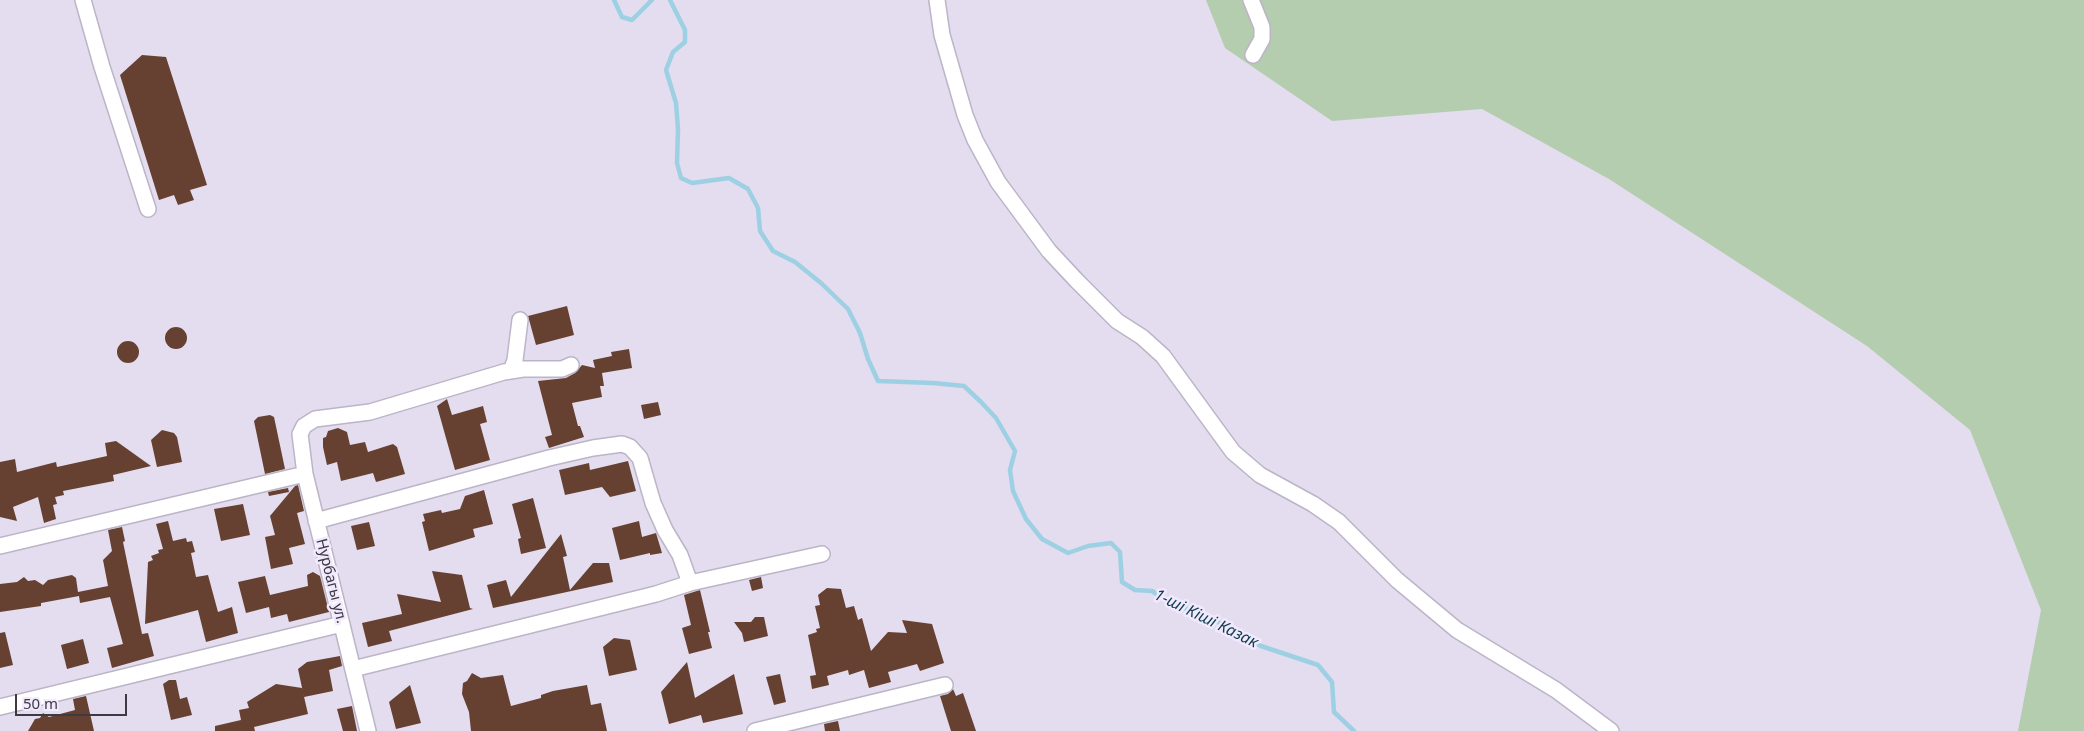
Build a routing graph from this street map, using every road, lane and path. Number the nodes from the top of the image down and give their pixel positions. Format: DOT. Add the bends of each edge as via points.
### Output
graph roads {
  1 [pos="83,0"];
  2 [pos="938,0"];
  3 [pos="1251,0"];
  4 [pos="1253,55"];
  5 [pos="148,209"];
  6 [pos="520,320"];
  7 [pos="571,365"];
  8 [pos="511,371"];
  9 [pos="304,474"];
  10 [pos="316,521"];
  11 [pos="0,546"];
  12 [pos="822,554"];
  13 [pos="690,584"];
  14 [pos="342,624"];
  15 [pos="353,669"];
  16 [pos="945,685"];
  17 [pos="0,707"];
  18 [pos="368,731"];
  19 [pos="755,731"];
  20 [pos="1611,731"];
  1 -- 5 [label="street"];
  2 -- 20 [label="street" via="942,36 965,115 974,140 998,182 1048,251 1117,321 1163,356 1233,452 1260,475 1313,504 1338,522 1397,580 1458,630 1556,690"];
  3 -- 4 [label="street" via="1262,27 1262,39"];
  6 -- 8 [label="street"];
  7 -- 8 [label="street" via="562,369"];
  8 -- 9 [label="street, Нурбагы ул." via="370,412 308,422 301,430"];
  9 -- 10 [label="street, Нурбагы ул."];
  9 -- 11 [label="street"];
  10 -- 13 [label="street" via="549,458 622,444 630,447 640,458 653,503 680,555"];
  10 -- 14 [label="street, Нурбагы ул."];
  12 -- 13 [label="street"];
  13 -- 15 [label="street"];
  14 -- 15 [label="street, Нурбагы ул."];
  14 -- 17 [label="street"];
  15 -- 18 [label="street, Нурбагы ул."];
  16 -- 19 [label="street"];
}
